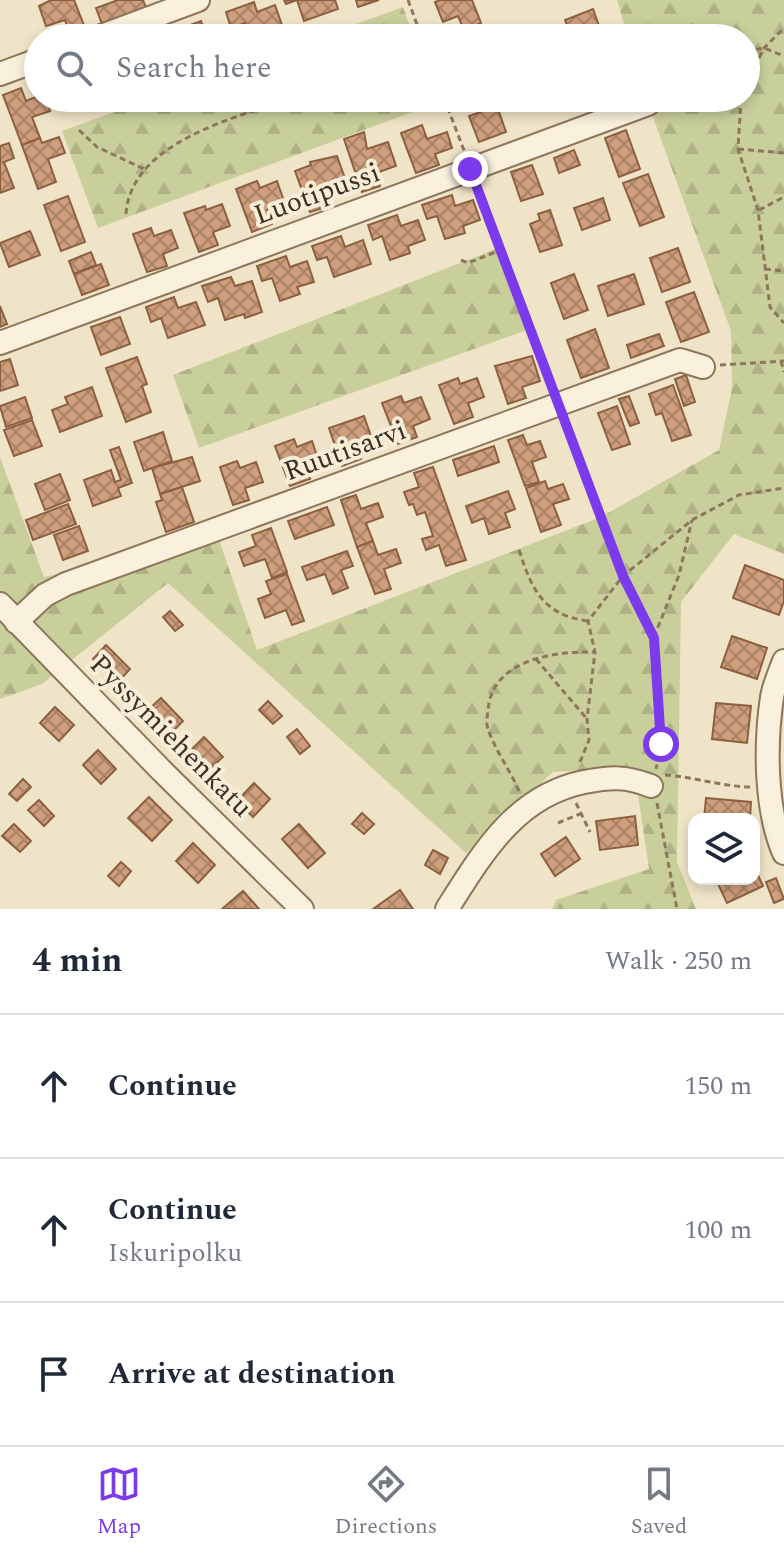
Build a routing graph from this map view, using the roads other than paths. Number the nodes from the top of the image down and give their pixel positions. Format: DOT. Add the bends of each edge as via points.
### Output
graph roads {
  1 [pos="198,0"];
  2 [pos="134,24"];
  3 [pos="24,65"];
  4 [pos="0,74"];
  5 [pos="626,112"];
  6 [pos="0,343"];
  7 [pos="703,367"];
  8 [pos="0,604"];
  9 [pos="16,622"];
  10 [pos="784,661"];
  11 [pos="651,786"];
  12 [pos="776,788"];
  13 [pos="784,853"];
  14 [pos="302,909"];
  15 [pos="447,909"];
  1 -- 2 [label="street"];
  3 -- 4 [label="street"];
  5 -- 6 [label="street, Luotipussi"];
  7 -- 9 [label="street, Ruutisarvi" via="680,360 66,584"];
  8 -- 9 [label="street, Pyssymiehenkatu"];
  9 -- 14 [label="street, Pyssymiehenkatu"];
  10 -- 12 [label="street" via="772,695"];
  11 -- 15 [label="street" via="629,778 570,785 541,797 497,835"];
  12 -- 13 [label="street" via="777,836"];
}
